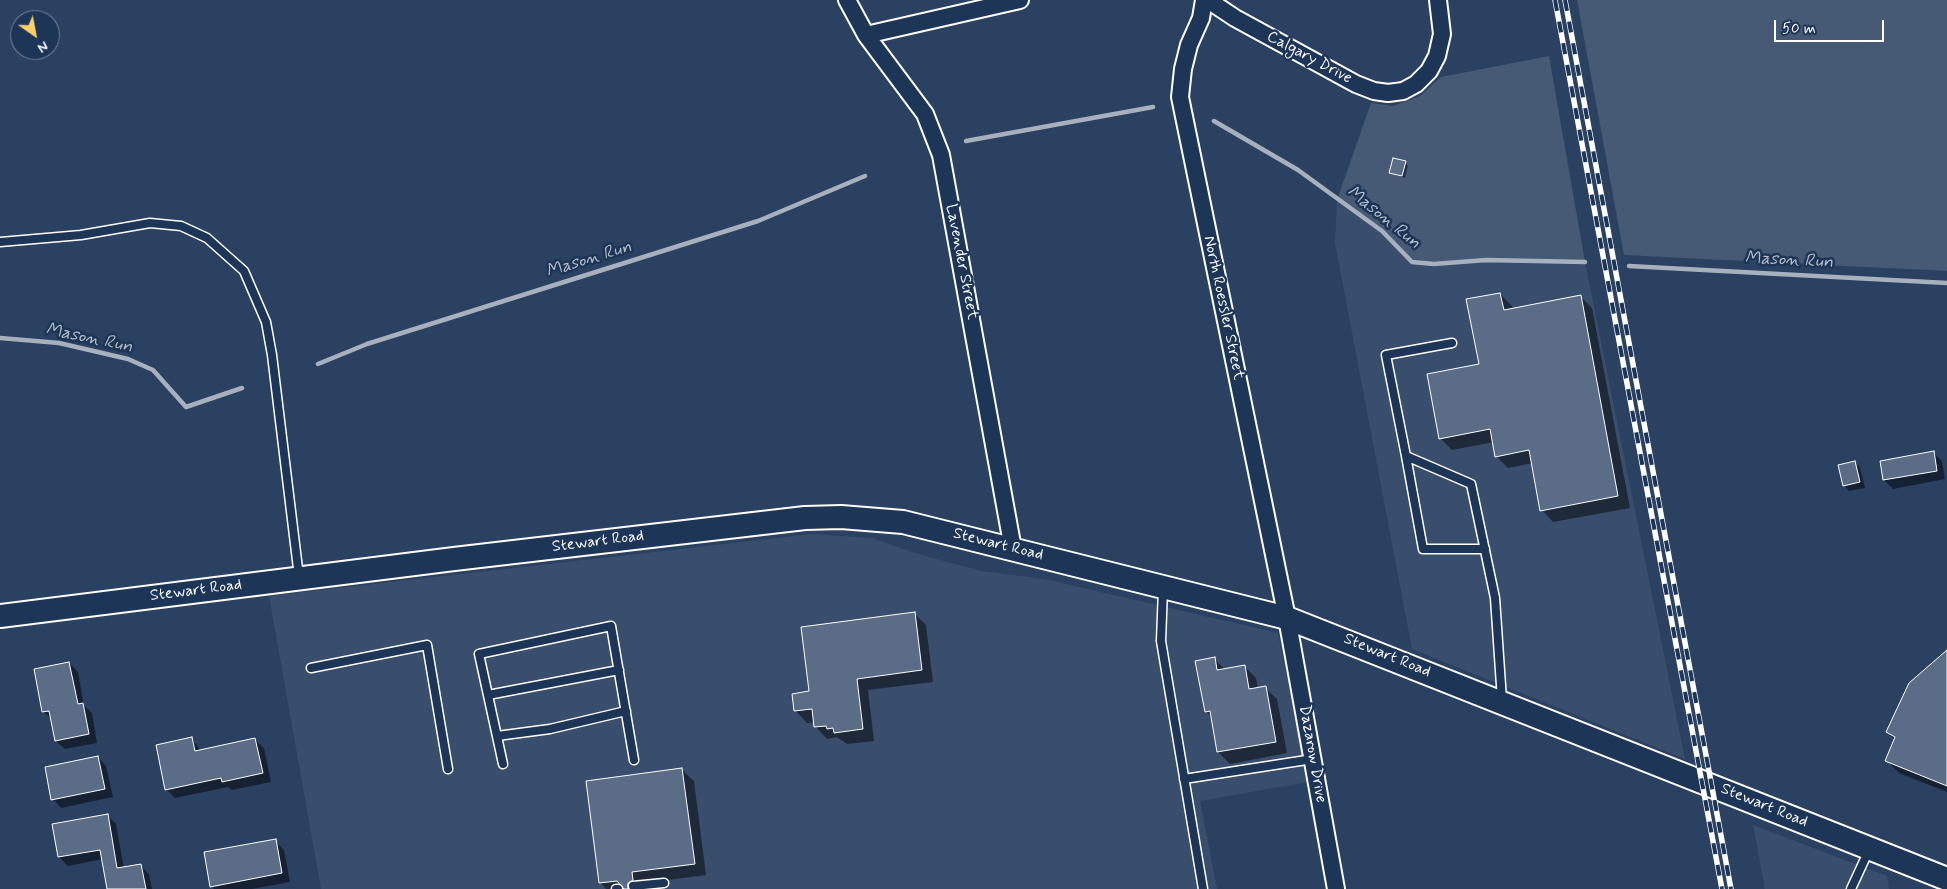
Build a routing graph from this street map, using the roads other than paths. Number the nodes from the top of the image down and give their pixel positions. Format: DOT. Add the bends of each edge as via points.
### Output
graph roads {
  1 [pos="847,0"];
  2 [pos="1020,0"];
  3 [pos="1204,0"];
  4 [pos="1208,0"];
  5 [pos="1438,0"];
  6 [pos="866,35"];
  7 [pos="0,242"];
  8 [pos="1452,343"];
  9 [pos="1406,456"];
  10 [pos="1013,549"];
  11 [pos="1485,549"];
  12 [pos="299,578"];
  13 [pos="1163,587"];
  14 [pos="0,616"];
  15 [pos="1287,618"];
  16 [pos="311,668"];
  17 [pos="619,670"];
  18 [pos="488,695"];
  19 [pos="1502,702"];
  20 [pos="626,711"];
  21 [pos="497,736"];
  22 [pos="1313,759"];
  23 [pos="634,760"];
  24 [pos="503,764"];
  25 [pos="448,769"];
  26 [pos="1184,779"];
  27 [pos="1870,849"];
  28 [pos="1947,879"];
  29 [pos="664,883"];
  30 [pos="634,886"];
  31 [pos="1203,889"];
  32 [pos="1336,889"];
  33 [pos="1852,889"];
  1 -- 6 [label="street, Lavender Street"];
  2 -- 6 [label="street"];
  3 -- 15 [label="street, North Roessler Street" via="1183,68 1180,97"];
  4 -- 5 [label="street, Calgary Drive" via="1356,84 1388,93 1403,91 1416,84 1437,56 1442,34"];
  6 -- 10 [label="street, Lavender Street" via="925,114 941,155"];
  7 -- 12 [label="lane" via="80,235 150,223 181,226 207,238 244,270 266,322 272,355"];
  8 -- 9 [label="lane" via="1386,355"];
  9 -- 11 [label="lane" via="1471,484"];
  9 -- 11 [label="lane" via="1424,549"];
  10 -- 12 [label="street, Stewart Road" via="903,522 805,518"];
  10 -- 13 [label="street, Stewart Road"];
  11 -- 19 [label="lane" via="1495,598"];
  12 -- 14 [label="street, Stewart Road"];
  13 -- 15 [label="street, Stewart Road"];
  13 -- 26 [label="lane" via="1160,641"];
  15 -- 19 [label="street, Stewart Road"];
  15 -- 22 [label="street, Dazarow Drive"];
  16 -- 25 [label="lane" via="427,645"];
  17 -- 18 [label="lane"];
  17 -- 18 [label="lane" via="611,626 479,654"];
  17 -- 20 [label="lane"];
  18 -- 21 [label="lane"];
  19 -- 27 [label="street, Stewart Road"];
  20 -- 21 [label="lane" via="550,729"];
  20 -- 23 [label="lane"];
  21 -- 24 [label="lane"];
  22 -- 26 [label="lane"];
  22 -- 32 [label="street, Dazarow Drive"];
  26 -- 31 [label="lane"];
  27 -- 28 [label="street, Stewart Road"];
  27 -- 33 [label="lane"];
  29 -- 30 [label="lane"];
}
